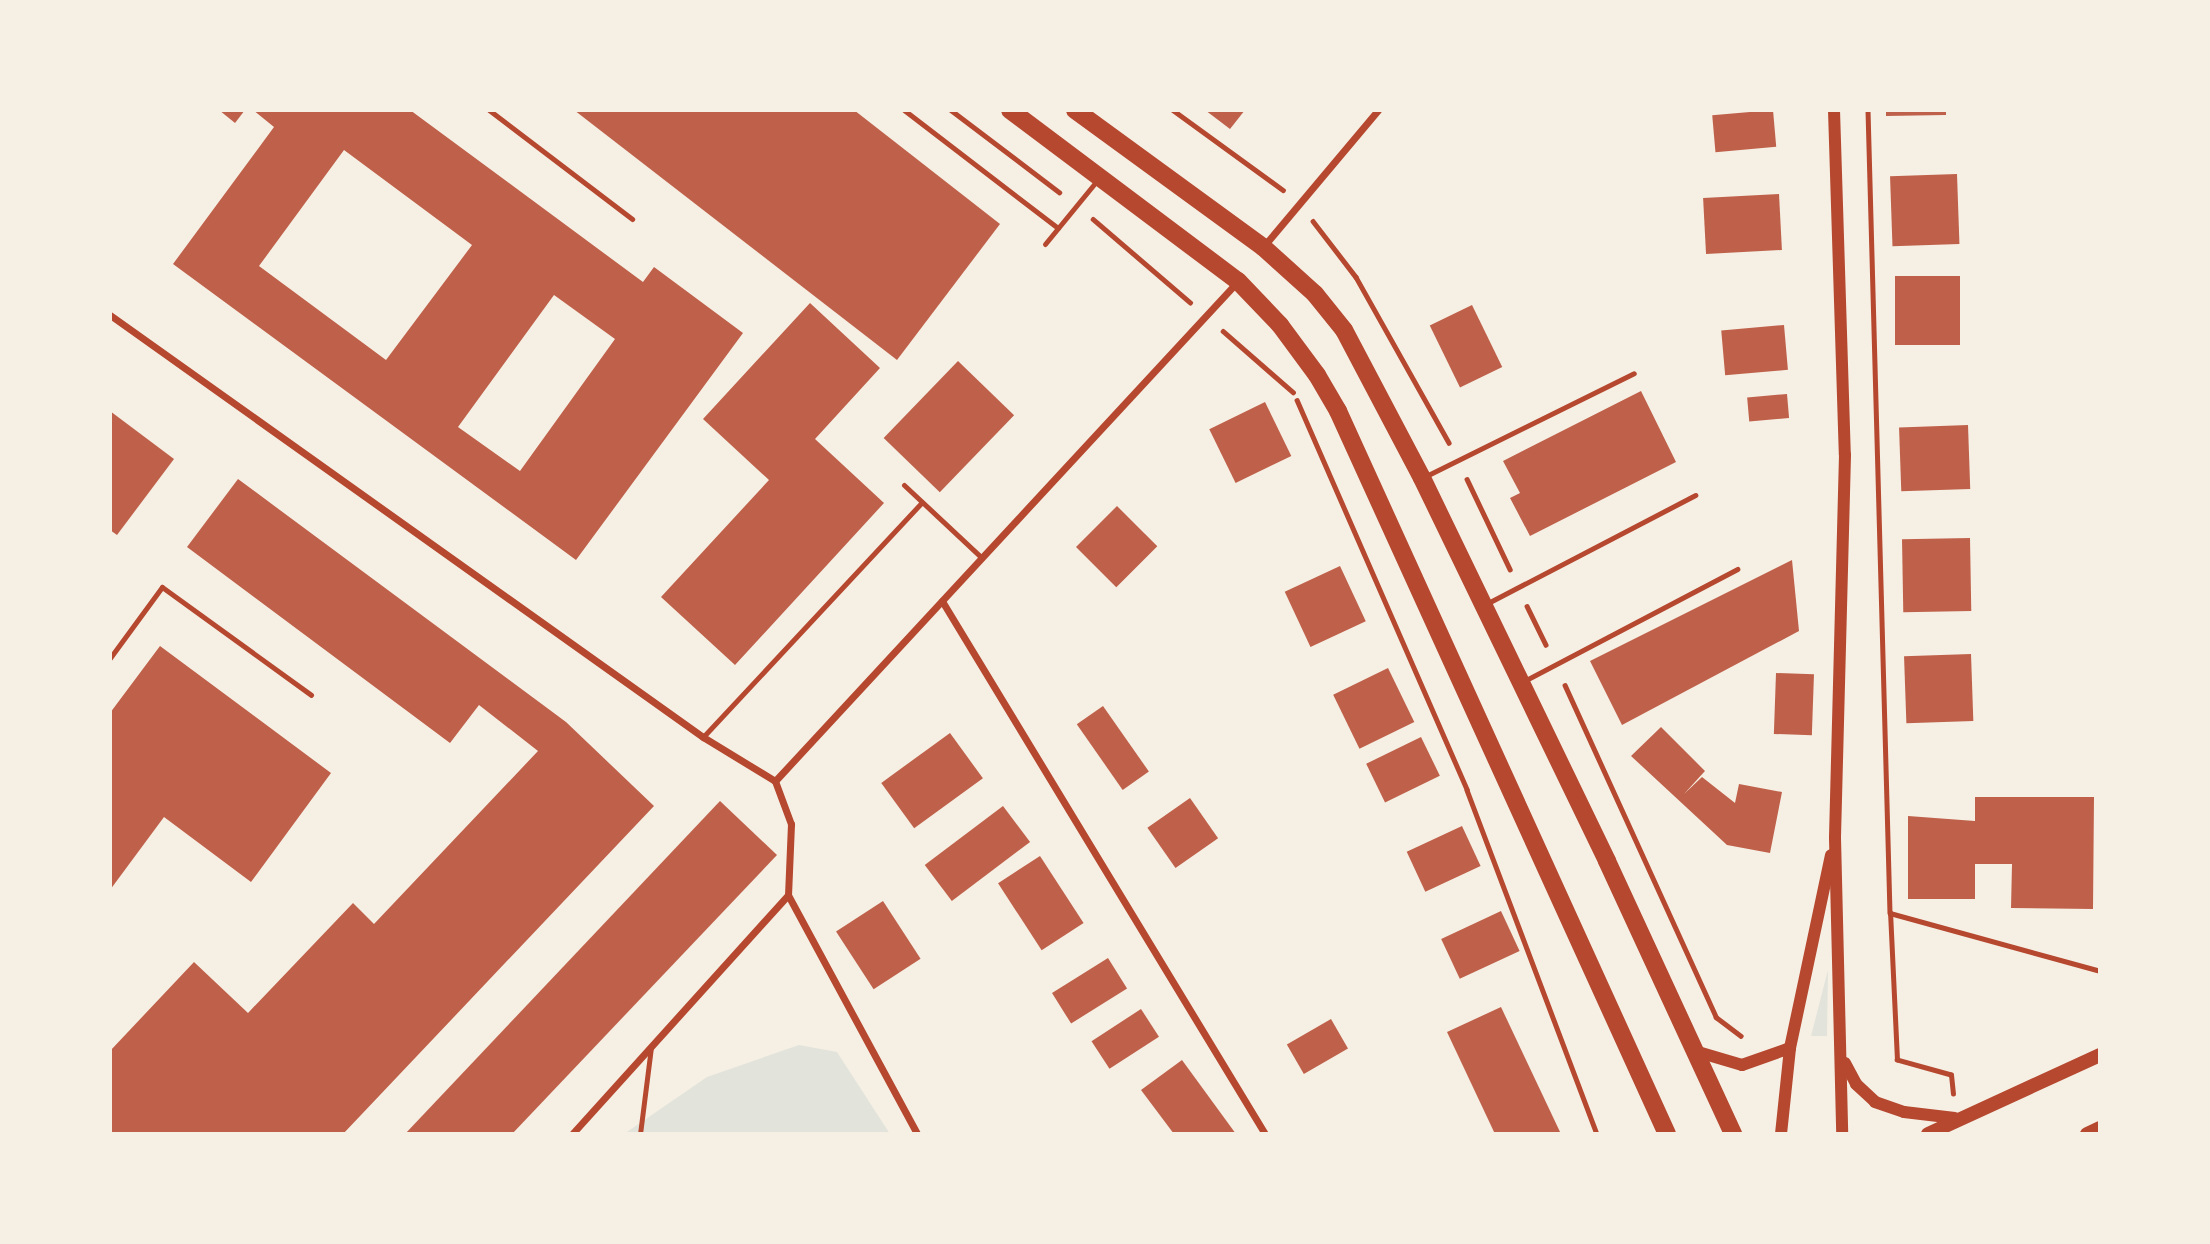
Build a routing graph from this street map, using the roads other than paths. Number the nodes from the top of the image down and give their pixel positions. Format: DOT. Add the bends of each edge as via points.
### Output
graph roads {
  1 [pos="489,110"];
  2 [pos="904,110"];
  3 [pos="1010,110"];
  4 [pos="1075,110"];
  5 [pos="1378,110"];
  6 [pos="1834,110"];
  7 [pos="1101,176"];
  8 [pos="632,219"];
  9 [pos="1058,228"];
  10 [pos="1045,244"];
  11 [pos="1263,247"];
  12 [pos="1238,281"];
  13 [pos="110,315"];
  14 [pos="1633,373"];
  15 [pos="1422,478"];
  16 [pos="904,485"];
  17 [pos="1695,495"];
  18 [pos="922,502"];
  19 [pos="982,558"];
  20 [pos="1737,569"];
  21 [pos="942,601"];
  22 [pos="1483,605"];
  23 [pos="110,658"];
  24 [pos="1521,683"];
  25 [pos="311,695"];
  26 [pos="703,737"];
  27 [pos="775,782"];
  28 [pos="1835,838"];
  29 [pos="788,895"];
  30 [pos="652,1045"];
  31 [pos="1790,1048"];
  32 [pos="1698,1052"];
  33 [pos="2100,1055"];
  34 [pos="1844,1061"];
  35 [pos="1955,1118"];
  36 [pos="2100,1128"];
  37 [pos="572,1134"];
  38 [pos="640,1134"];
  39 [pos="917,1134"];
  40 [pos="1265,1134"];
  41 [pos="1667,1134"];
  42 [pos="1733,1134"];
  43 [pos="1782,1134"];
  44 [pos="1842,1134"];
  45 [pos="1928,1134"];
  46 [pos="2087,1134"];
  1 -- 8 [label="lane"];
  2 -- 9 [label="lane"];
  3 -- 7 [label="main road"];
  4 -- 11 [label="main road"];
  5 -- 11 [label="street"];
  6 -- 28 [label="street" via="1845,455"];
  7 -- 9 [label="lane"];
  7 -- 12 [label="main road"];
  9 -- 10 [label="lane"];
  11 -- 15 [label="main road" via="1315,294 1344,330"];
  12 -- 19 [label="street"];
  12 -- 41 [label="main road" via="1293,341 1338,411"];
  13 -- 26 [label="street"];
  14 -- 15 [label="lane"];
  15 -- 22 [label="main road"];
  16 -- 18 [label="lane"];
  17 -- 22 [label="lane"];
  18 -- 19 [label="lane"];
  18 -- 26 [label="lane"];
  19 -- 21 [label="street"];
  20 -- 24 [label="lane"];
  21 -- 27 [label="street"];
  21 -- 40 [label="street"];
  22 -- 24 [label="main road"];
  23 -- 25 [label="lane" via="162,587"];
  24 -- 32 [label="main road"];
  26 -- 27 [label="street"];
  27 -- 29 [label="street" via="791,824"];
  28 -- 31 [label="street"];
  28 -- 34 [label="street"];
  29 -- 30 [label="street"];
  29 -- 39 [label="street"];
  30 -- 37 [label="street"];
  30 -- 38 [label="lane"];
  31 -- 32 [label="street" via="1742,1065"];
  31 -- 43 [label="street"];
  32 -- 42 [label="main road"];
  33 -- 35 [label="main road"];
  34 -- 35 [label="street" via="1856,1084 1875,1102 1904,1112"];
  34 -- 44 [label="street"];
  35 -- 45 [label="main road"];
  36 -- 46 [label="main road"];
}
